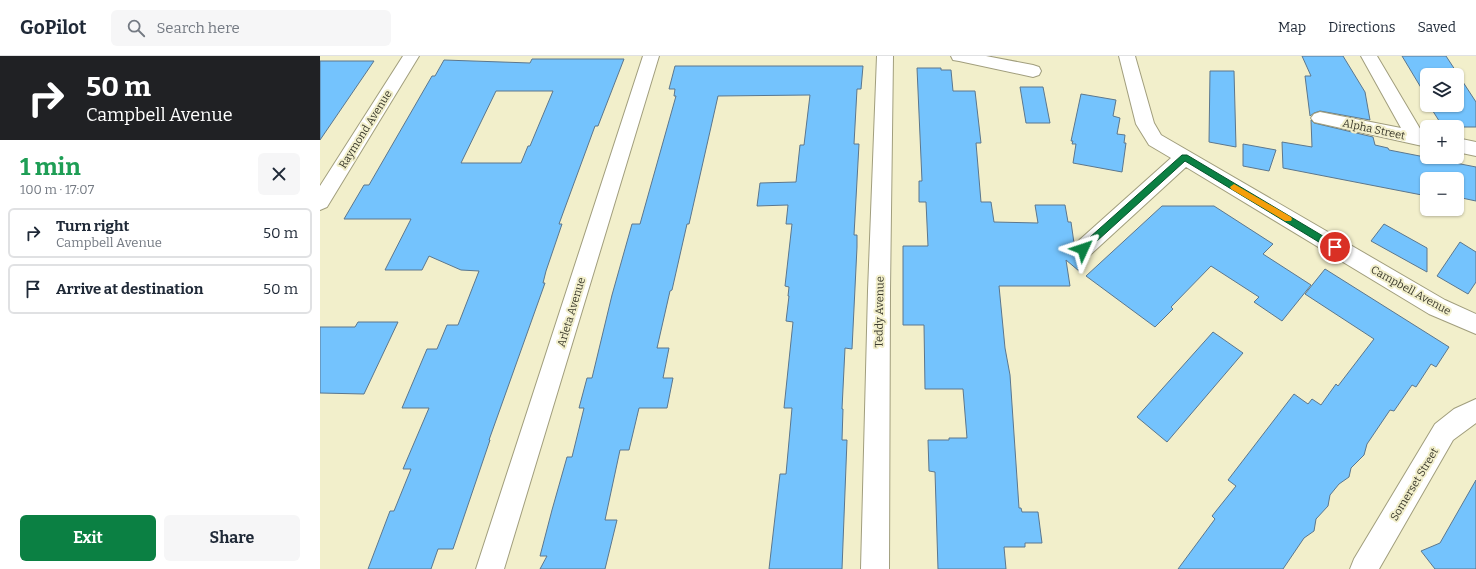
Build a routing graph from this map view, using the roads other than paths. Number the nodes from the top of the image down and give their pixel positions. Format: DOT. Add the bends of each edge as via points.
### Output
graph roads {
  1 [pos="410,56"];
  2 [pos="651,56"];
  3 [pos="885,56"];
  4 [pos="959,56"];
  5 [pos="1127,56"];
  6 [pos="1369,56"];
  7 [pos="1033,71"];
  8 [pos="1320,118"];
  9 [pos="1420,136"];
  10 [pos="1420,139"];
  11 [pos="1464,146"];
  12 [pos="1476,149"];
  13 [pos="1184,157"];
  14 [pos="320,202"];
  15 [pos="1083,249"];
  16 [pos="1476,324"];
  17 [pos="1476,410"];
  18 [pos="490,569"];
  19 [pos="875,569"];
  20 [pos="1364,569"];
  1 -- 14 [label="street, Raymond Avenue"];
  2 -- 18 [label="street, Arleta Avenue"];
  3 -- 19 [label="street, Teddy Avenue"];
  4 -- 7 [label="street"];
  5 -- 13 [label="street, Campbell Avenue" via="1145,124 1155,140"];
  6 -- 9 [label="street"];
  8 -- 10 [label="street, Alpha Street"];
  11 -- 12 [label="street"];
  13 -- 15 [label="street"];
  13 -- 16 [label="street, Campbell Avenue" via="1437,307"];
  17 -- 20 [label="street, Somerset Street" via="1463,416 1444,432"];
}
